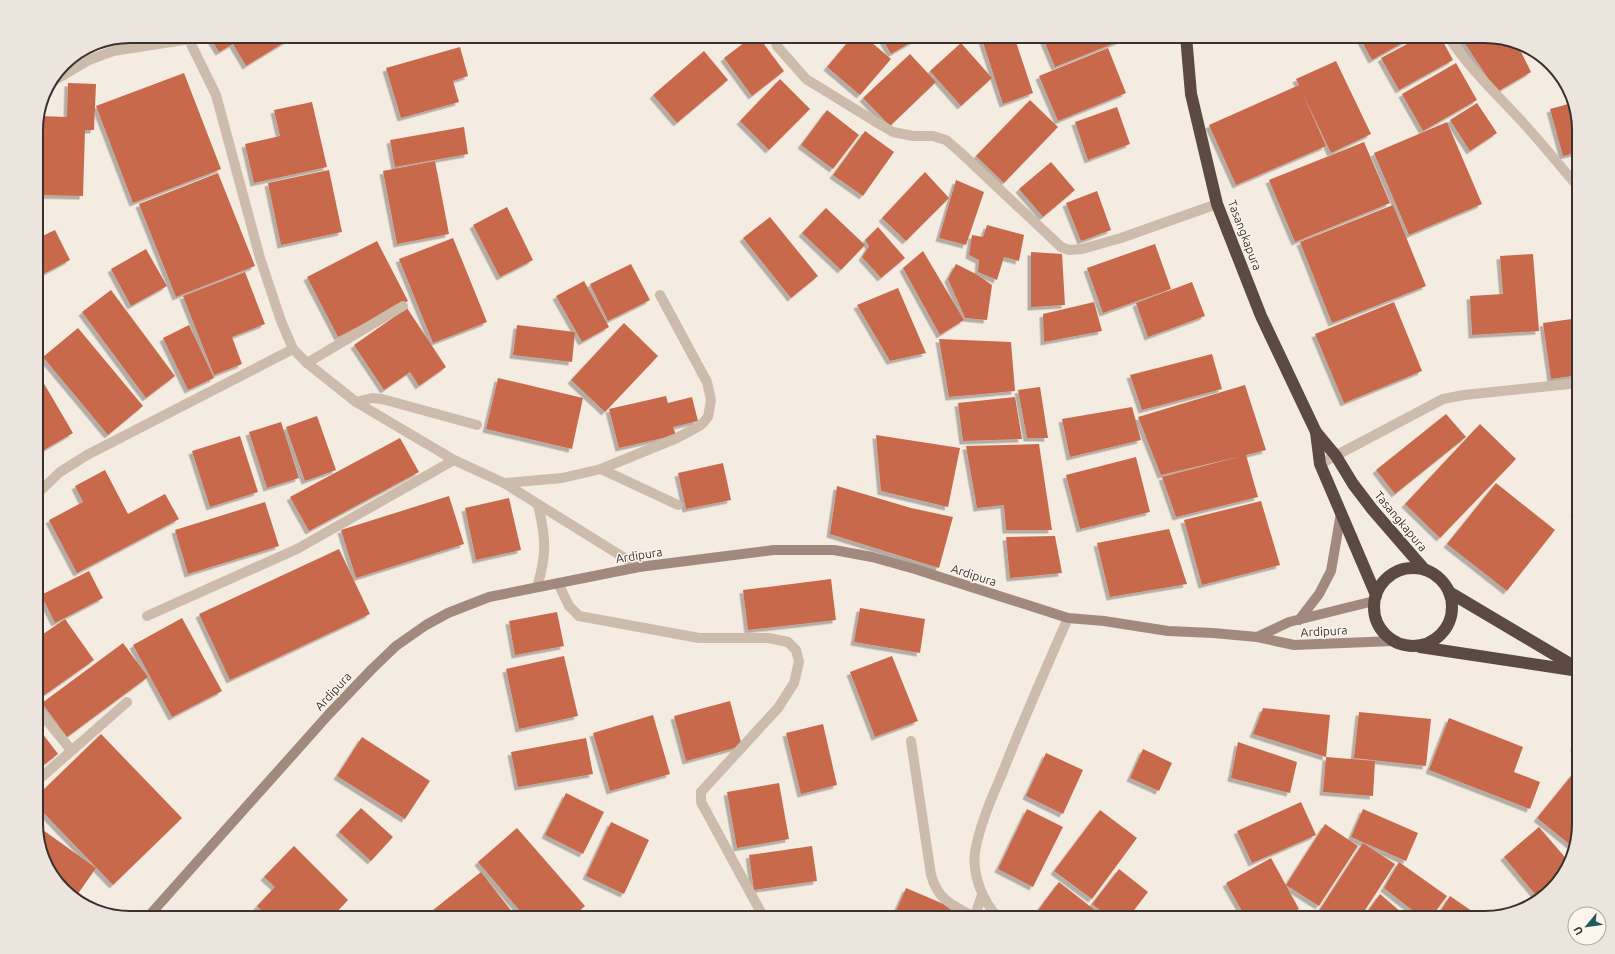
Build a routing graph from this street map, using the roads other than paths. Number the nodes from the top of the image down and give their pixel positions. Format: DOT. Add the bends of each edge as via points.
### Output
graph roads {
  1 [pos="156,43"];
  2 [pos="191,43"];
  3 [pos="777,43"];
  4 [pos="1186,43"];
  5 [pos="1453,43"];
  6 [pos="62,76"];
  7 [pos="1572,180"];
  8 [pos="1217,204"];
  9 [pos="660,294"];
  10 [pos="402,306"];
  11 [pos="293,349"];
  12 [pos="307,363"];
  13 [pos="1572,384"];
  14 [pos="356,402"];
  15 [pos="477,425"];
  16 [pos="1316,432"];
  17 [pos="1336,456"];
  18 [pos="454,460"];
  19 [pos="1320,464"];
  20 [pos="601,469"];
  21 [pos="504,483"];
  22 [pos="43,488"];
  23 [pos="678,505"];
  24 [pos="538,506"];
  25 [pos="1341,513"];
  26 [pos="639,567"];
  27 [pos="1424,569"];
  28 [pos="558,583"];
  29 [pos="537,587"];
  30 [pos="1449,592"];
  31 [pos="1375,598"];
  32 [pos="147,616"];
  33 [pos="1068,618"];
  34 [pos="1299,620"];
  35 [pos="1257,637"];
  36 [pos="1393,641"];
  37 [pos="1415,647"];
  38 [pos="1572,666"];
  39 [pos="1572,669"];
  40 [pos="127,702"];
  41 [pos="43,716"];
  42 [pos="912,741"];
  43 [pos="71,750"];
  44 [pos="43,776"];
  45 [pos="982,895"];
  46 [pos="154,911"];
  47 [pos="760,911"];
  48 [pos="963,911"];
  49 [pos="976,911"];
  50 [pos="991,911"];
  1 -- 6 [label="street" via="113,51 89,60"];
  2 -- 11 [label="street" via="216,95 260,258"];
  3 -- 8 [label="street" via="806,78 893,132 933,136 946,140 1061,247 1069,250 1121,238"];
  4 -- 8 [label="highway, Tasangkapura" via="1190,94"];
  5 -- 7 [label="street" via="1490,90 1525,125"];
  8 -- 16 [label="highway, Tasangkapura" via="1262,316"];
  9 -- 20 [label="street" via="707,382 711,400 708,417 701,425 677,438"];
  10 -- 12 [label="street"];
  11 -- 12 [label="street"];
  11 -- 22 [label="street" via="87,455 60,472"];
  12 -- 14 [label="street"];
  13 -- 17 [label="street" via="1443,399"];
  14 -- 15 [label="street" via="372,398 382,399"];
  14 -- 18 [label="street"];
  16 -- 17 [label="highway, Tasangkapura"];
  16 -- 19 [label="highway, Tasangkapura"];
  17 -- 19 [label="street"];
  17 -- 27 [label="highway, Tasangkapura" via="1372,509"];
  18 -- 21 [label="street"];
  18 -- 32 [label="street" via="297,549"];
  19 -- 25 [label="highway, Tasangkapura"];
  20 -- 21 [label="street" via="562,478"];
  20 -- 23 [label="street"];
  21 -- 24 [label="street"];
  24 -- 26 [label="street"];
  24 -- 29 [label="street" via="545,535 544,564"];
  25 -- 31 [label="highway, Tasangkapura"];
  25 -- 34 [label="street" via="1330,571 1319,594"];
  26 -- 28 [label="street, Ardipura"];
  26 -- 33 [label="street, Ardipura" via="774,550 834,550 915,569"];
  27 -- 30 [label="highway" via="1443,582"];
  27 -- 31 [label="highway" via="1400,570 1389,575 1381,584"];
  28 -- 29 [label="street, Ardipura"];
  28 -- 47 [label="street" via="569,606 579,616 699,638 769,638 788,642 796,650 799,662 794,683 778,708 700,792 701,802"];
  29 -- 46 [label="street, Ardipura" via="489,597 448,613 396,646 329,714"];
  30 -- 37 [label="highway" via="1452,604 1446,628 1433,641"];
  30 -- 38 [label="highway"];
  31 -- 34 [label="street, Ardipura"];
  31 -- 36 [label="highway" via="1374,612 1377,624"];
  33 -- 35 [label="street, Ardipura" via="1104,621 1168,632"];
  33 -- 45 [label="street" via="986,814 975,853"];
  34 -- 35 [label="street, Ardipura"];
  35 -- 36 [label="street, Ardipura" via="1294,646"];
  36 -- 37 [label="highway"];
  37 -- 39 [label="highway"];
  40 -- 43 [label="street"];
  41 -- 43 [label="street"];
  42 -- 48 [label="street" via="935,889 945,900"];
  43 -- 44 [label="street"];
  45 -- 49 [label="street"];
  45 -- 50 [label="street"];
}
